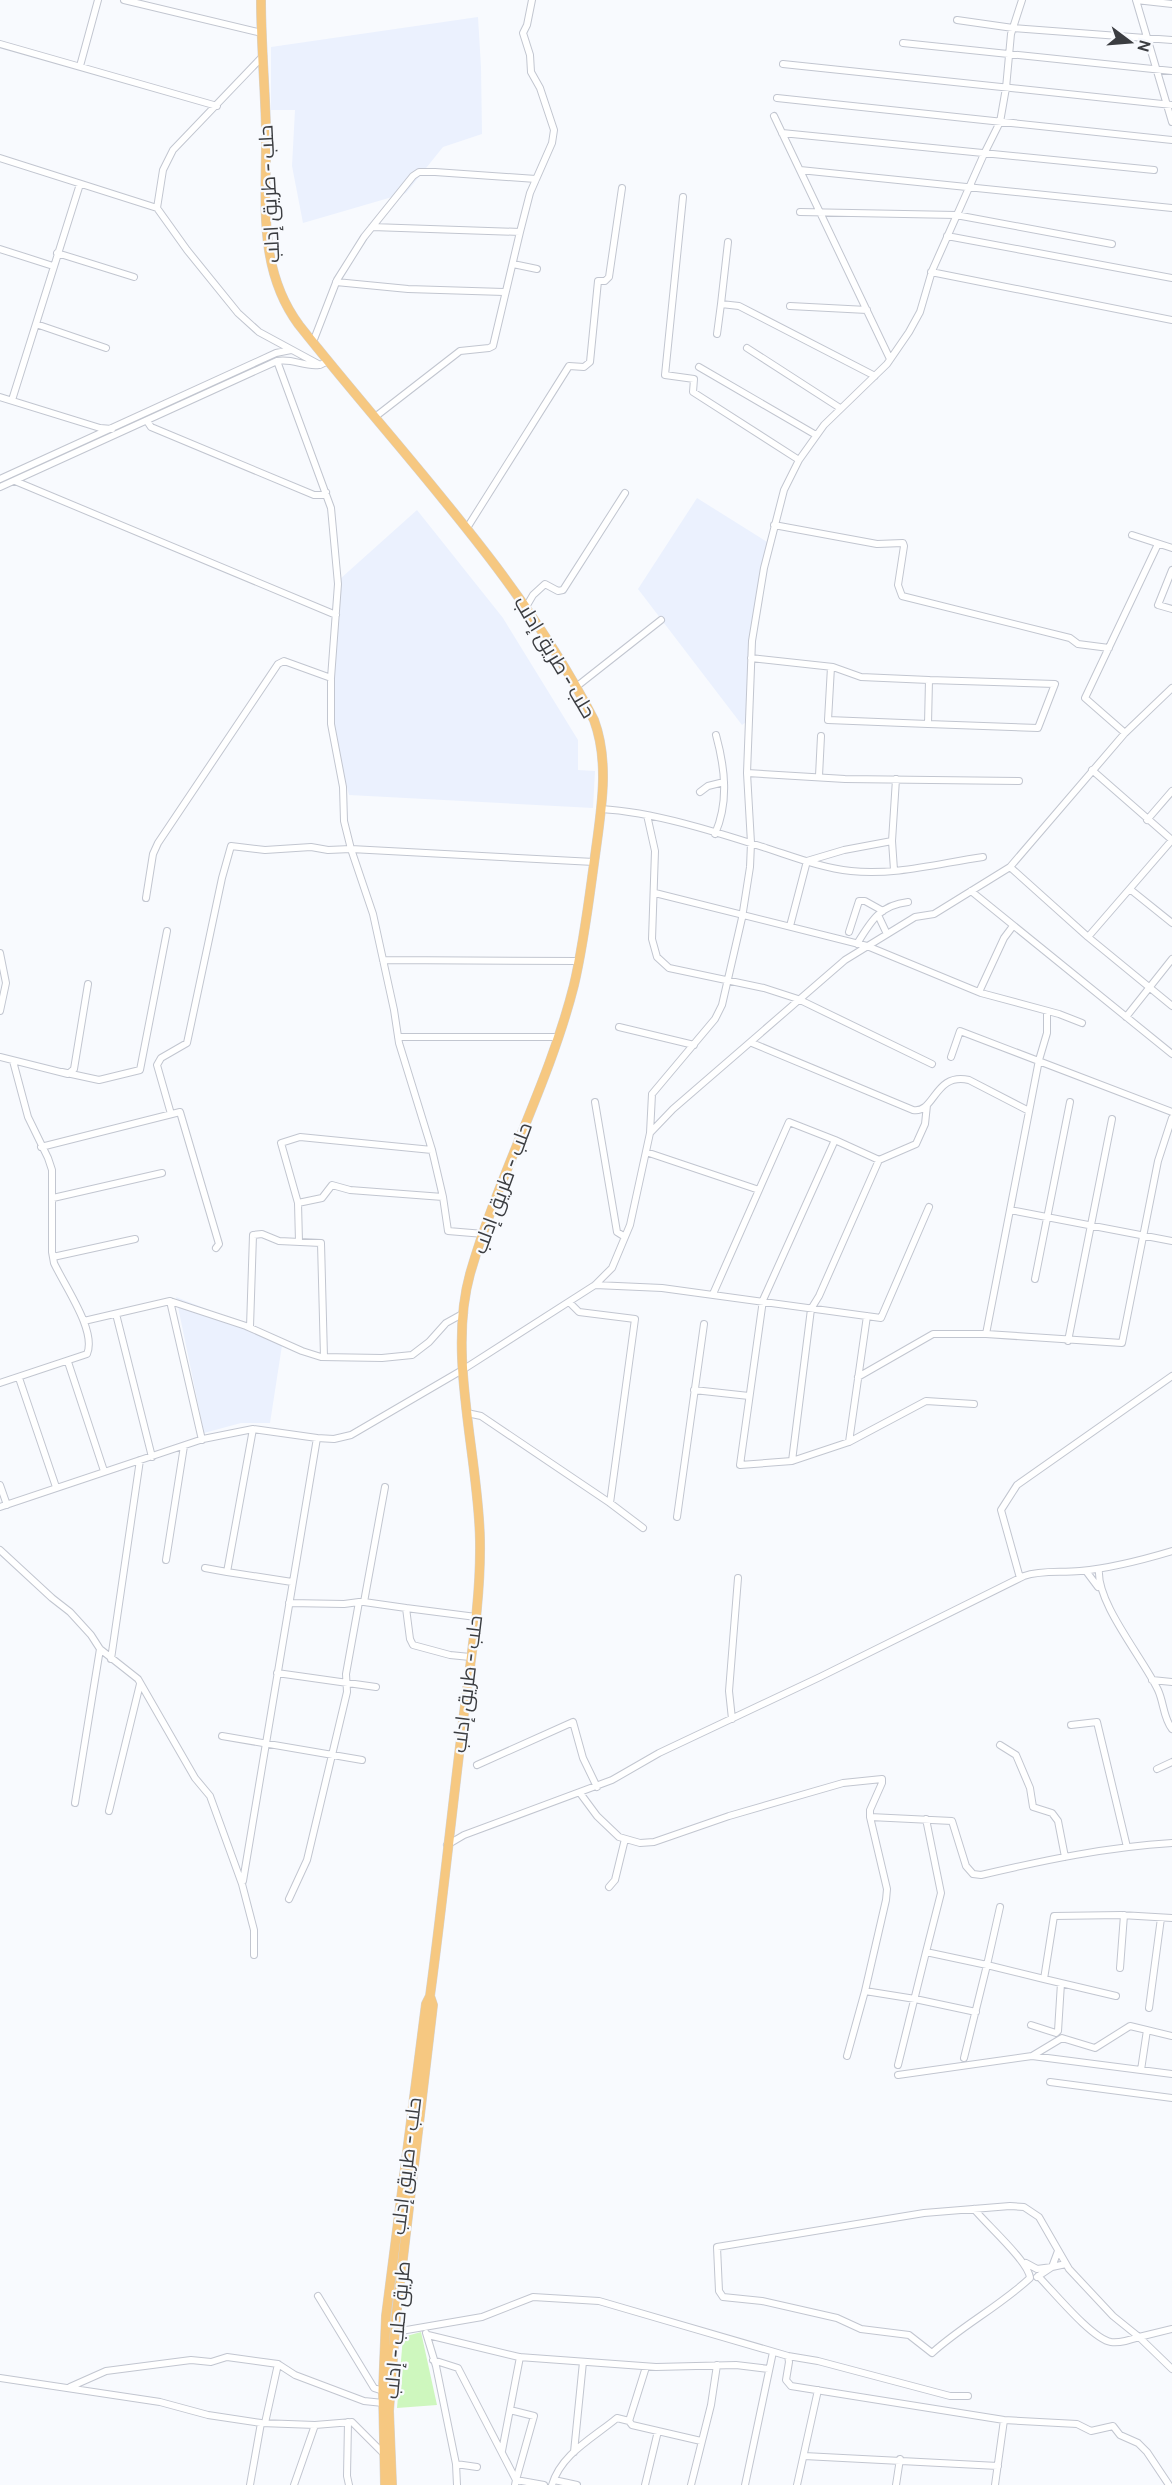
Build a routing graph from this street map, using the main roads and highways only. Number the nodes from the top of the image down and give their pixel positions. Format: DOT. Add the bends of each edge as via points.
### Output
graph roads {
  1 [pos="261,0"];
  2 [pos="430,1996"];
  3 [pos="411,2127"];
  4 [pos="415,2161"];
  5 [pos="395,2250"];
  6 [pos="398,2299"];
  7 [pos="385,2485"];
  8 [pos="392,2485"];
  1 -- 2 [label="highway, حلب - طريق إدلب" via="267,237 280,294 324,363 375,417 467,528 526,607 594,720 600,736 603,769 601,809 574,985 470,1275 464,1313 467,1413 480,1540 476,1617"];
  2 -- 3 [label="highway, حلب - طريق إدلب"];
  2 -- 4 [label="highway, طريق حلب - إدلب" via="433,2004"];
  3 -- 4 [label="highway" via="416,2126"];
  3 -- 5 [label="highway, حلب - طريق إدلب"];
  4 -- 6 [label="highway, طريق حلب - إدلب"];
  5 -- 6 [label="highway" via="392,2298"];
  5 -- 7 [label="highway, حلب - طريق إدلب" via="386,2316"];
  6 -- 8 [label="highway, طريق حلب - إدلب" via="389,2411"];
}
